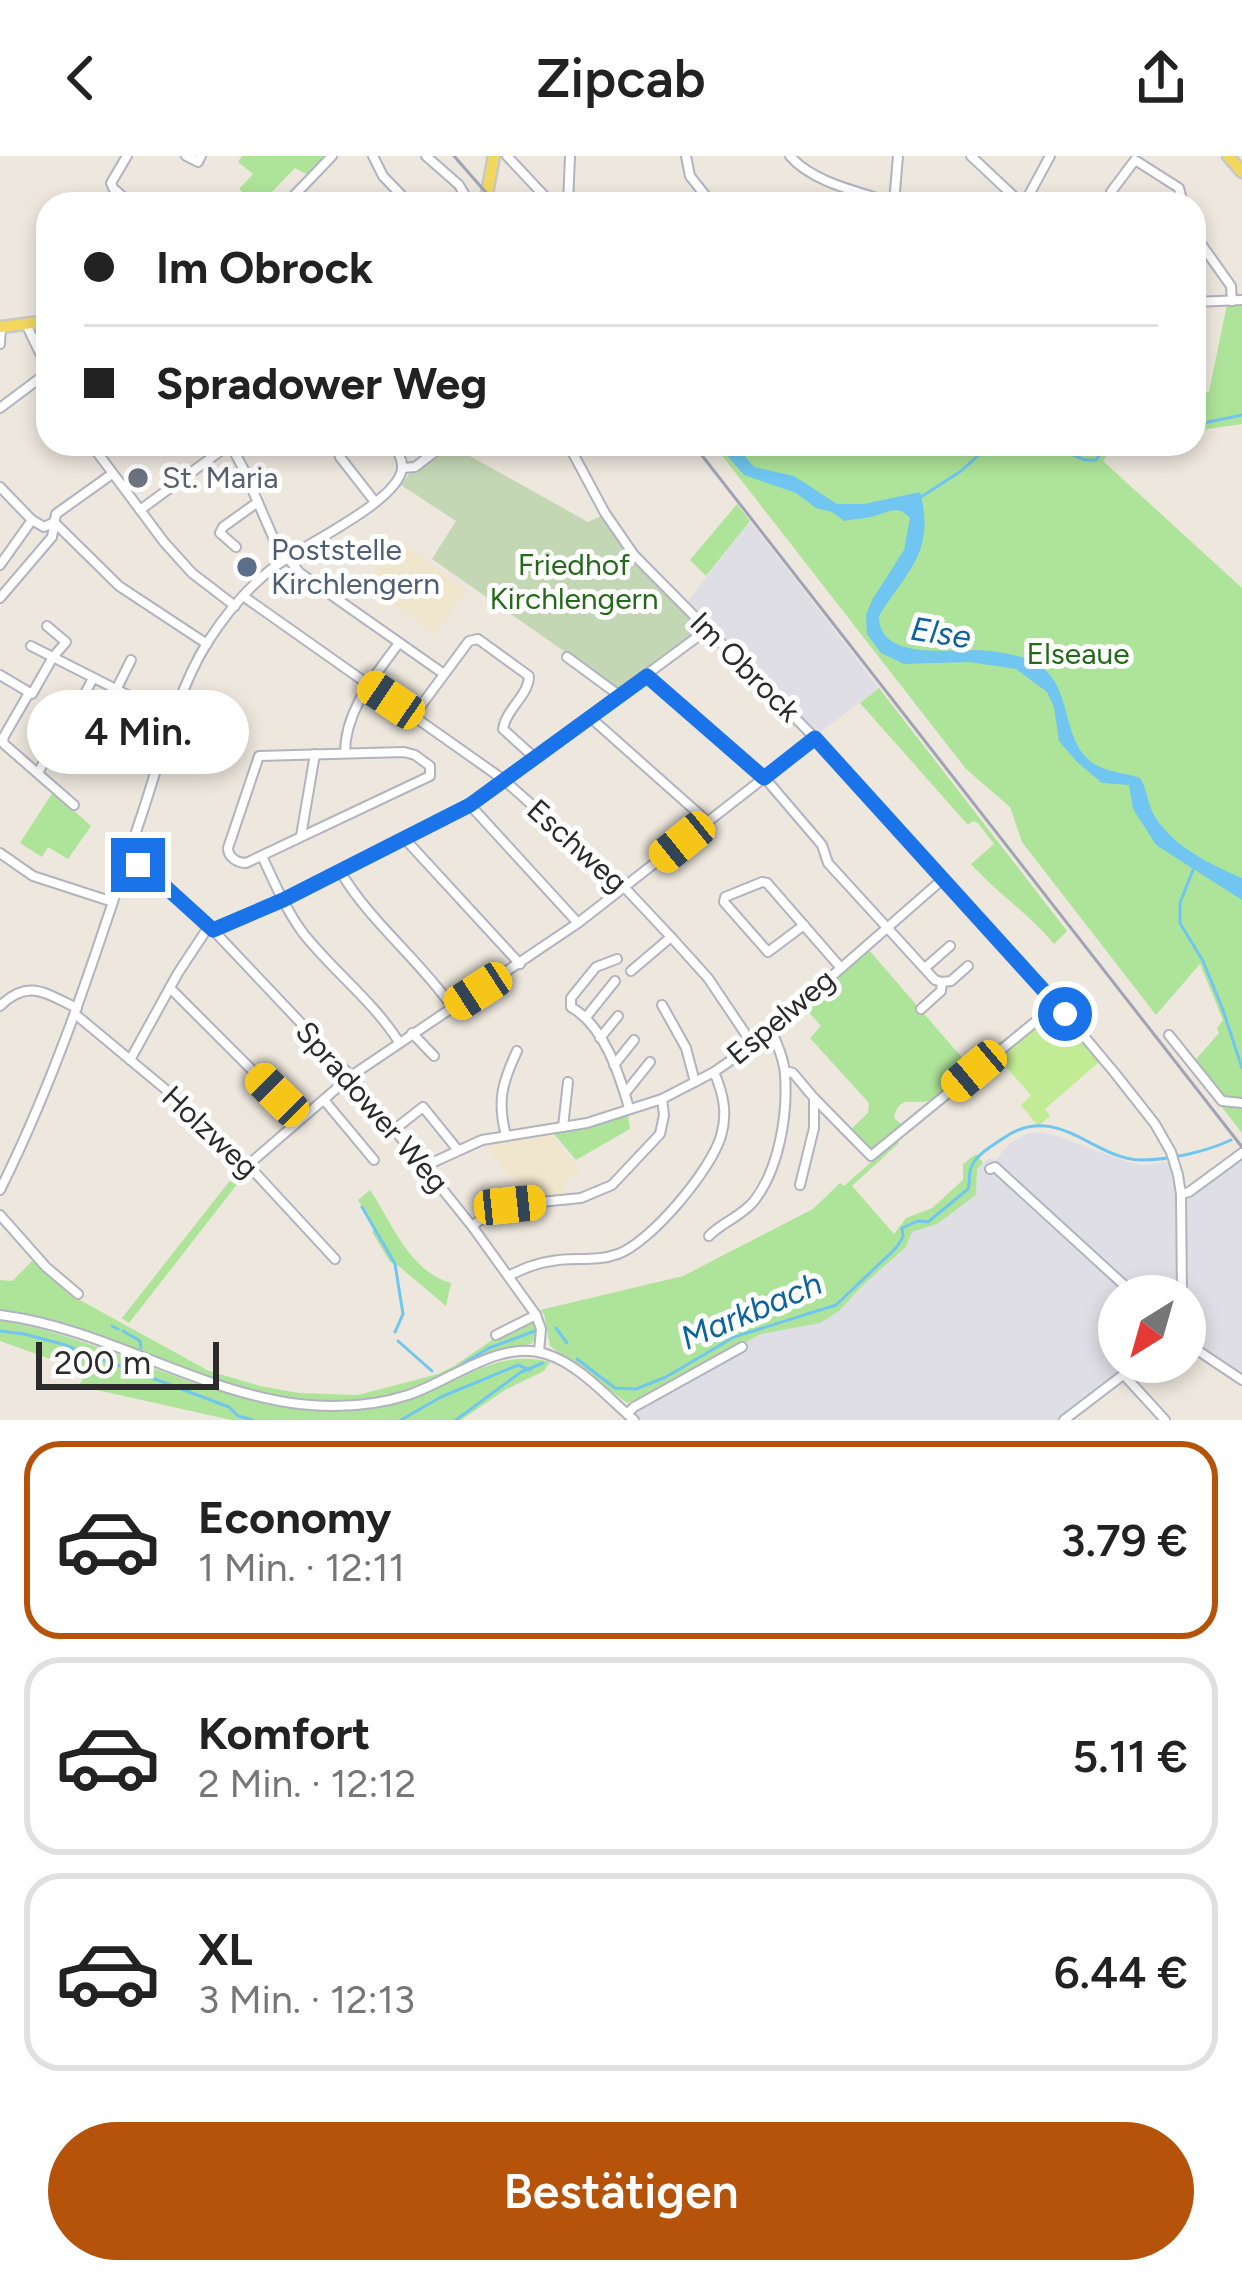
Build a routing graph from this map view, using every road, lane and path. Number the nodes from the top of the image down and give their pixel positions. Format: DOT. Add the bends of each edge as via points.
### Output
graph roads {
  1 [pos="127,156"];
  2 [pos="187,156"];
  3 [pos="201,156"];
  4 [pos="332,156"];
  5 [pos="374,156"];
  6 [pos="426,156"];
  7 [pos="494,156"];
  8 [pos="571,156"];
  9 [pos="686,156"];
  10 [pos="790,156"];
  11 [pos="898,156"];
  12 [pos="971,156"];
  13 [pos="1050,156"];
  14 [pos="1228,156"];
  15 [pos="514,158"];
  16 [pos="1242,172"];
  17 [pos="118,192"];
  18 [pos="298,192"];
  19 [pos="398,192"];
  20 [pos="463,192"];
  21 [pos="486,192"];
  22 [pos="542,192"];
  23 [pos="569,192"];
  24 [pos="703,192"];
  25 [pos="860,192"];
  26 [pos="894,192"];
  27 [pos="1010,192"];
  28 [pos="1030,192"];
  29 [pos="1112,192"];
  30 [pos="1180,192"];
  31 [pos="1206,252"];
  32 [pos="1237,300"];
  33 [pos="1206,301"];
  34 [pos="36,323"];
  35 [pos="26,324"];
  36 [pos="0,327"];
  37 [pos="0,344"];
  38 [pos="36,345"];
  39 [pos="36,380"];
  40 [pos="0,408"];
  41 [pos="99,456"];
  42 [pos="214,456"];
  43 [pos="236,456"];
  44 [pos="340,456"];
  45 [pos="399,456"];
  46 [pos="429,456"];
  47 [pos="574,456"];
  48 [pos="402,468"];
  49 [pos="112,474"];
  50 [pos="0,487"];
  51 [pos="258,502"];
  52 [pos="375,502"];
  53 [pos="140,510"];
  54 [pos="32,520"];
  55 [pos="54,522"];
  56 [pos="236,548"];
  57 [pos="286,558"];
  58 [pos="0,566"];
  59 [pos="4,585"];
  60 [pos="242,596"];
  61 [pos="0,598"];
  62 [pos="235,606"];
  63 [pos="47,626"];
  64 [pos="708,629"];
  65 [pos="399,643"];
  66 [pos="207,644"];
  67 [pos="32,646"];
  68 [pos="52,657"];
  69 [pos="567,657"];
  70 [pos="131,660"];
  71 [pos="444,674"];
  72 [pos="0,675"];
  73 [pos="647,676"];
  74 [pos="94,678"];
  75 [pos="368,686"];
  76 [pos="116,690"];
  77 [pos="28,693"];
  78 [pos="620,696"];
  79 [pos="414,716"];
  80 [pos="591,718"];
  81 [pos="175,719"];
  82 [pos="815,738"];
  83 [pos="345,753"];
  84 [pos="315,754"];
  85 [pos="535,758"];
  86 [pos="38,773"];
  87 [pos="764,778"];
  88 [pos="504,780"];
  89 [pos="74,805"];
  90 [pos="470,805"];
  91 [pos="708,822"];
  92 [pos="301,838"];
  93 [pos="404,838"];
  94 [pos="0,853"];
  95 [pos="262,856"];
  96 [pos="127,861"];
  97 [pos="340,872"];
  98 [pos="943,879"];
  99 [pos="625,888"];
  100 [pos="283,900"];
  101 [pos="113,902"];
  102 [pos="578,923"];
  103 [pos="804,925"];
  104 [pos="888,927"];
  105 [pos="211,928"];
  106 [pos="671,937"];
  107 [pos="950,946"];
  108 [pos="617,959"];
  109 [pos="520,964"];
  110 [pos="968,966"];
  111 [pos="841,968"];
  112 [pos="925,968"];
  113 [pos="631,971"];
  114 [pos="615,982"];
  115 [pos="942,982"];
  116 [pos="170,988"];
  117 [pos="1057,1004"];
  118 [pos="662,1005"];
  119 [pos="0,1006"];
  120 [pos="453,1008"];
  121 [pos="921,1009"];
  122 [pos="76,1011"];
  123 [pos="587,1016"];
  124 [pos="618,1016"];
  125 [pos="771,1029"];
  126 [pos="412,1033"];
  127 [pos="1169,1035"];
  128 [pos="600,1038"];
  129 [pos="634,1040"];
  130 [pos="399,1042"];
  131 [pos="753,1045"];
  132 [pos="518,1051"];
  133 [pos="434,1056"];
  134 [pos="130,1060"];
  135 [pos="650,1062"];
  136 [pos="614,1065"];
  137 [pos="785,1071"];
  138 [pos="714,1072"];
  139 [pos="351,1076"];
  140 [pos="568,1082"];
  141 [pos="695,1082"];
  142 [pos="625,1094"];
  143 [pos="814,1098"];
  144 [pos="662,1099"];
  145 [pos="323,1100"];
  146 [pos="1242,1103"];
  147 [pos="629,1108"];
  148 [pos="300,1118"];
  149 [pos="563,1127"];
  150 [pos="395,1129"];
  151 [pos="506,1136"];
  152 [pos="458,1149"];
  153 [pos="1242,1153"];
  154 [pos="374,1160"];
  155 [pos="248,1165"];
  156 [pos="425,1166"];
  157 [pos="989,1169"];
  158 [pos="800,1185"];
  159 [pos="0,1189"];
  160 [pos="1181,1194"];
  161 [pos="0,1215"];
  162 [pos="472,1226"];
  163 [pos="709,1236"];
  164 [pos="334,1259"];
  165 [pos="1113,1275"];
  166 [pos="1182,1275"];
  167 [pos="508,1276"];
  168 [pos="78,1294"];
  169 [pos="0,1315"];
  170 [pos="536,1315"];
  171 [pos="496,1335"];
  172 [pos="742,1347"];
  173 [pos="539,1352"];
  174 [pos="1206,1356"];
  175 [pos="1242,1380"];
  176 [pos="1113,1383"];
  177 [pos="1131,1383"];
  178 [pos="630,1417"];
  179 [pos="1064,1420"];
  180 [pos="1165,1420"];
  1 -- 17 [label="street" via="111,183"];
  2 -- 3 [label="street"];
  4 -- 18 [label="street"];
  5 -- 19 [label="street"];
  6 -- 20 [label="street"];
  7 -- 21 [label="main road"];
  8 -- 23 [label="street"];
  9 -- 24 [label="street"];
  10 -- 25 [label="street"];
  11 -- 26 [label="street"];
  12 -- 27 [label="street"];
  13 -- 28 [label="street"];
  14 -- 16 [label="main road"];
  15 -- 22 [label="street"];
  29 -- 30 [label="street" via="1136,160"];
  31 -- 32 [label="street"];
  32 -- 33 [label="street"];
  34 -- 35 [label="main road"];
  35 -- 36 [label="main road"];
  35 -- 38 [label="street"];
  36 -- 37 [label="street"];
  39 -- 40 [label="street"];
  41 -- 49 [label="street"];
  42 -- 53 [label="street"];
  43 -- 51 [label="street"];
  44 -- 52 [label="street"];
  45 -- 48 [label="street"];
  46 -- 48 [label="street"];
  47 -- 64 [label="street, Im Obrock" via="634,555"];
  48 -- 52 [label="street"];
  49 -- 53 [label="street"];
  49 -- 55 [label="street"];
  50 -- 54 [label="street"];
  51 -- 56 [label="street" via="220,533"];
  51 -- 57 [label="street"];
  52 -- 57 [label="street"];
  53 -- 62 [label="street" via="192,573"];
  54 -- 55 [label="street"];
  54 -- 58 [label="street"];
  55 -- 59 [label="street" via="52,537"];
  55 -- 66 [label="street" via="119,586"];
  57 -- 60 [label="street"];
  57 -- 65 [label="street"];
  59 -- 61 [label="street"];
  60 -- 62 [label="street"];
  60 -- 75 [label="street, Eschweg"];
  62 -- 66 [label="street"];
  63 -- 68 [label="street" via="67,642"];
  64 -- 73 [label="street"];
  64 -- 82 [label="street, Im Obrock"];
  65 -- 71 [label="street"];
  65 -- 75 [label="street"];
  66 -- 81 [label="street"];
  67 -- 68 [label="street"];
  68 -- 74 [label="street"];
  68 -- 77 [label="street"];
  69 -- 78 [label="street"];
  70 -- 76 [label="street"];
  71 -- 79 [label="street"];
  71 -- 85 [label="street" via="473,638 525,671 530,683 503,729"];
  72 -- 77 [label="street"];
  73 -- 78 [label="street"];
  73 -- 87 [label="street"];
  74 -- 76 [label="street"];
  74 -- 86 [label="street"];
  75 -- 79 [label="street, Eschweg"];
  75 -- 83 [label="street" via="347,728"];
  76 -- 81 [label="street"];
  77 -- 86 [label="street" via="3,738"];
  78 -- 80 [label="street"];
  79 -- 88 [label="street, Eschweg"];
  80 -- 85 [label="street"];
  80 -- 91 [label="street"];
  81 -- 96 [label="street"];
  82 -- 87 [label="street"];
  82 -- 98 [label="street, Im Obrock"];
  83 -- 84 [label="street"];
  83 -- 92 [label="street" via="410,753 431,772"];
  84 -- 92 [label="street"];
  84 -- 95 [label="street" via="258,758 228,848 242,863"];
  85 -- 88 [label="street"];
  86 -- 89 [label="street"];
  87 -- 91 [label="street"];
  87 -- 104 [label="street"];
  88 -- 90 [label="street"];
  88 -- 99 [label="street, Eschweg"];
  90 -- 93 [label="street"];
  90 -- 102 [label="street"];
  91 -- 99 [label="street"];
  92 -- 95 [label="street"];
  93 -- 97 [label="street"];
  93 -- 109 [label="street"];
  94 -- 101 [label="street" via="33,876"];
  95 -- 100 [label="street"];
  96 -- 101 [label="street"];
  96 -- 105 [label="street, Spradower Weg"];
  97 -- 100 [label="street"];
  97 -- 120 [label="street"];
  98 -- 104 [label="street, Espelweg"];
  98 -- 117 [label="street, Im Obrock"];
  99 -- 102 [label="street"];
  99 -- 106 [label="street, Eschweg"];
  100 -- 105 [label="street"];
  100 -- 130 [label="street"];
  101 -- 122 [label="street"];
  102 -- 109 [label="street"];
  103 -- 103 [label="street" via="767,883 725,897 768,952"];
  103 -- 111 [label="street"];
  104 -- 111 [label="street, Espelweg"];
  104 -- 112 [label="street"];
  105 -- 116 [label="street"];
  105 -- 139 [label="street, Spradower Weg"];
  106 -- 113 [label="street"];
  106 -- 131 [label="street, Eschweg"];
  107 -- 112 [label="street"];
  108 -- 123 [label="street" via="596,967 571,998"];
  109 -- 120 [label="street"];
  110 -- 115 [label="street"];
  111 -- 125 [label="street, Espelweg"];
  112 -- 115 [label="street"];
  114 -- 123 [label="street"];
  115 -- 121 [label="street"];
  116 -- 134 [label="street"];
  116 -- 148 [label="street"];
  117 -- 143 [label="street" via="871,1156"];
  117 -- 160 [label="street, Im Obrock" via="1155,1124"];
  118 -- 141 [label="street"];
  119 -- 122 [label="street" via="26,989"];
  120 -- 126 [label="street"];
  122 -- 134 [label="street, Holzweg"];
  122 -- 159 [label="street"];
  123 -- 128 [label="street"];
  124 -- 128 [label="street"];
  125 -- 131 [label="street, Espelweg"];
  125 -- 137 [label="street"];
  126 -- 130 [label="street"];
  126 -- 133 [label="street"];
  127 -- 146 [label="street" via="1222,1102"];
  128 -- 136 [label="street"];
  129 -- 136 [label="street"];
  130 -- 139 [label="street"];
  131 -- 138 [label="street, Espelweg"];
  132 -- 151 [label="street" via="500,1100"];
  134 -- 155 [label="street, Holzweg"];
  135 -- 142 [label="street"];
  136 -- 142 [label="street"];
  137 -- 143 [label="street"];
  137 -- 163 [label="street" via="768,1178 746,1210"];
  138 -- 141 [label="street, Espelweg"];
  138 -- 167 [label="street" via="725,1109 716,1151 646,1238 608,1257 554,1260"];
  139 -- 145 [label="street"];
  139 -- 150 [label="street, Spradower Weg"];
  140 -- 149 [label="street"];
  141 -- 144 [label="street, Espelweg"];
  142 -- 147 [label="street"];
  143 -- 158 [label="street"];
  144 -- 147 [label="street, Espelweg"];
  144 -- 162 [label="street" via="660,1134 612,1185 581,1198 510,1205"];
  145 -- 148 [label="street"];
  145 -- 154 [label="street"];
  147 -- 149 [label="street, Espelweg"];
  148 -- 155 [label="street"];
  149 -- 151 [label="street, Espelweg"];
  150 -- 152 [label="street" via="423,1107"];
  150 -- 156 [label="street, Spradower Weg"];
  151 -- 152 [label="street, Espelweg"];
  152 -- 156 [label="street, Espelweg"];
  153 -- 160 [label="street"];
  155 -- 164 [label="street, Holzweg"];
  156 -- 162 [label="street, Spradower Weg"];
  157 -- 165 [label="street"];
  160 -- 166 [label="street, Im Obrock"];
  161 -- 168 [label="street"];
  162 -- 167 [label="street, Spradower Weg"];
  167 -- 170 [label="street, Spradower Weg"];
  169 -- 173 [label="street" via="297,1404 409,1395 497,1356"];
  170 -- 171 [label="street"];
  170 -- 173 [label="street"];
  172 -- 178 [label="street" via="634,1407"];
  173 -- 178 [label="street" via="567,1364"];
  174 -- 175 [label="street"];
  176 -- 179 [label="street"];
  177 -- 180 [label="street"];
}
